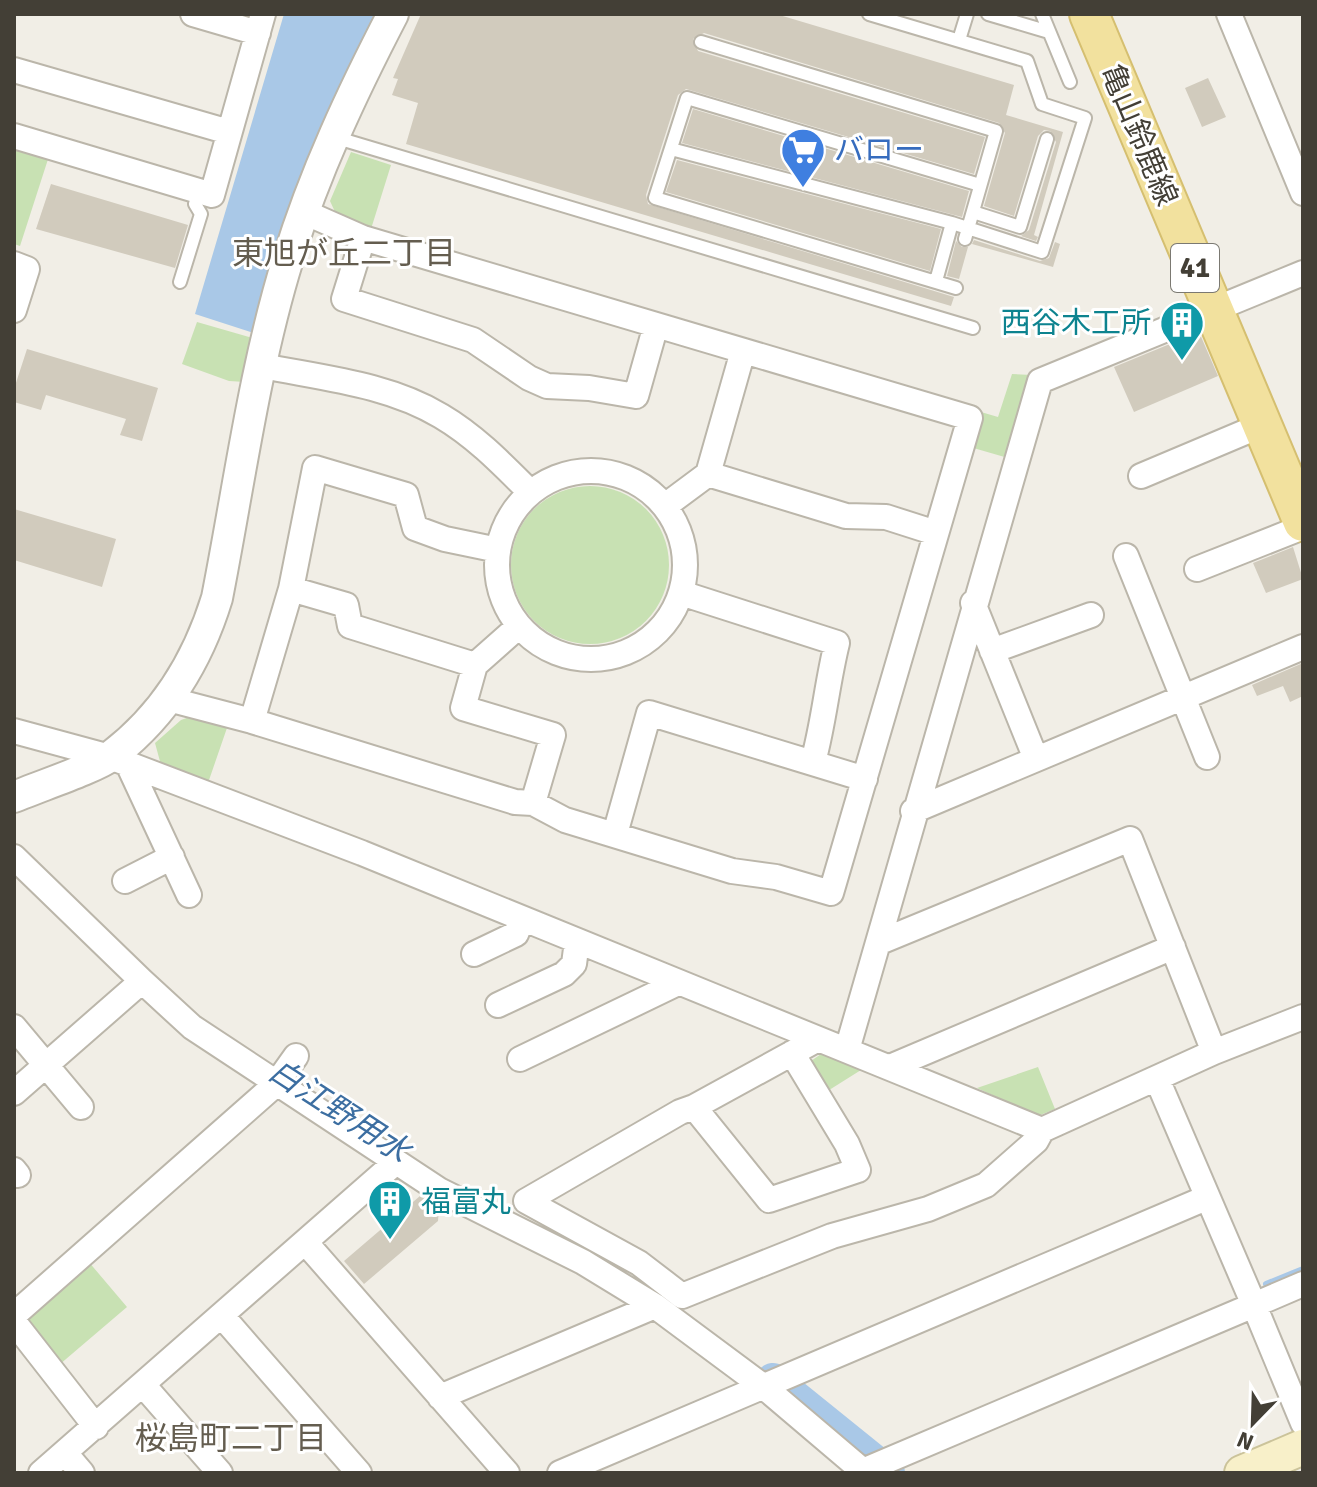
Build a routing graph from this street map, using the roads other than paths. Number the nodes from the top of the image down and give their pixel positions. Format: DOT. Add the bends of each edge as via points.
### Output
graph roads {
  1 [pos="193,14"];
  2 [pos="393,14"];
  3 [pos="869,14"];
  4 [pos="967,14"];
  5 [pos="988,14"];
  6 [pos="1089,14"];
  7 [pos="1229,14"];
  8 [pos="1046,15"];
  9 [pos="910,20"];
  10 [pos="260,24"];
  11 [pos="1049,32"];
  12 [pos="959,40"];
  13 [pos="701,42"];
  14 [pos="14,70"];
  15 [pos="1070,82"];
  16 [pos="229,132"];
  17 [pos="14,136"];
  18 [pos="334,137"];
  19 [pos="1047,139"];
  20 [pos="671,149"];
  21 [pos="980,185"];
  22 [pos="199,192"];
  23 [pos="1303,193"];
  24 [pos="304,212"];
  25 [pos="973,212"];
  26 [pos="952,223"];
  27 [pos="966,234"];
  28 [pos="363,238"];
  29 [pos="14,264"];
  30 [pos="1303,273"];
  31 [pos="936,281"];
  32 [pos="180,282"];
  33 [pos="956,288"];
  34 [pos="14,310"];
  35 [pos="1213,310"];
  36 [pos="656,325"];
  37 [pos="973,328"];
  38 [pos="743,351"];
  39 [pos="263,366"];
  40 [pos="1262,425"];
  41 [pos="708,474"];
  42 [pos="1141,476"];
  43 [pos="530,492"];
  44 [pos="665,506"];
  45 [pos="1303,524"];
  46 [pos="936,533"];
  47 [pos="498,550"];
  48 [pos="1126,556"];
  49 [pos="1197,569"];
  50 [pos="291,589"];
  51 [pos="681,593"];
  52 [pos="973,603"];
  53 [pos="1091,615"];
  54 [pos="519,626"];
  55 [pos="1303,647"];
  56 [pos="992,651"];
  57 [pos="475,665"];
  58 [pos="1183,697"];
  59 [pos="168,699"];
  60 [pos="252,721"];
  61 [pos="14,731"];
  62 [pos="1207,757"];
  63 [pos="1036,759"];
  64 [pos="119,761"];
  65 [pos="813,762"];
  66 [pos="865,779"];
  67 [pos="14,797"];
  68 [pos="533,803"];
  69 [pos="913,811"];
  70 [pos="615,834"];
  71 [pos="14,857"];
  72 [pos="172,857"];
  73 [pos="125,881"];
  74 [pos="189,895"];
  75 [pos="522,919"];
  76 [pos="577,941"];
  77 [pos="880,942"];
  78 [pos="1173,947"];
  79 [pos="474,954"];
  80 [pos="142,981"];
  81 [pos="678,983"];
  82 [pos="498,1005"];
  83 [pos="1301,1024"];
  84 [pos="14,1027"];
  85 [pos="818,1039"];
  86 [pos="847,1050"];
  87 [pos="1214,1052"];
  88 [pos="792,1053"];
  89 [pos="296,1056"];
  90 [pos="520,1059"];
  91 [pos="44,1066"];
  92 [pos="890,1067"];
  93 [pos="1157,1079"];
  94 [pos="277,1082"];
  95 [pos="14,1093"];
  96 [pos="81,1107"];
  97 [pos="694,1107"];
  98 [pos="1042,1130"];
  99 [pos="396,1162"];
  100 [pos="1206,1198"];
  101 [pos="306,1243"];
  102 [pos="1303,1284"];
  103 [pos="1254,1305"];
  104 [pos="655,1306"];
  105 [pos="14,1315"];
  106 [pos="222,1316"];
  107 [pos="14,1322"];
  108 [pos="144,1386"];
  109 [pos="764,1387"];
  110 [pos="440,1397"];
  111 [pos="1303,1423"];
  112 [pos="96,1427"];
  113 [pos="1303,1447"];
  114 [pos="65,1453"];
  115 [pos="869,1469"];
  116 [pos="41,1473"];
  117 [pos="82,1473"];
  118 [pos="220,1473"];
  119 [pos="359,1473"];
  120 [pos="507,1473"];
  121 [pos="560,1473"];
  122 [pos="1242,1473"];
  1 -- 10 [label="street"];
  2 -- 18 [label="street"];
  3 -- 9 [label="lane"];
  4 -- 12 [label="lane"];
  5 -- 11 [label="lane"];
  6 -- 35 [label="main road, 亀山鈴鹿線 / 41"];
  7 -- 23 [label="street"];
  8 -- 11 [label="lane"];
  9 -- 12 [label="lane"];
  10 -- 16 [label="street"];
  11 -- 15 [label="lane"];
  12 -- 27 [label="lane" via="1027,61 1042,104 1085,118 1042,252"];
  13 -- 21 [label="lane" via="996,131"];
  14 -- 16 [label="street"];
  16 -- 22 [label="street" via="212,195"];
  17 -- 22 [label="street"];
  18 -- 24 [label="street"];
  18 -- 37 [label="lane"];
  19 -- 25 [label="lane" via="1020,227"];
  20 -- 21 [label="lane" via="687,98"];
  20 -- 26 [label="lane"];
  20 -- 31 [label="lane" via="655,198"];
  21 -- 25 [label="lane"];
  22 -- 32 [label="lane" via="195,204 201,214"];
  24 -- 28 [label="street"];
  24 -- 39 [label="street" via="274,309"];
  25 -- 27 [label="lane"];
  26 -- 27 [label="lane"];
  26 -- 31 [label="lane"];
  28 -- 36 [label="street"];
  28 -- 36 [label="street" via="344,299 473,340 547,386 636,396"];
  29 -- 34 [label="street" via="27,269"];
  30 -- 35 [label="street"];
  31 -- 33 [label="lane"];
  35 -- 40 [label="main road, 亀山鈴鹿線 / 41"];
  35 -- 52 [label="street" via="1040,381"];
  36 -- 38 [label="street"];
  38 -- 41 [label="street"];
  38 -- 46 [label="street" via="970,418"];
  39 -- 43 [label="street" via="387,392 420,405 490,452"];
  39 -- 59 [label="street" via="217,598 205,636"];
  40 -- 42 [label="street"];
  40 -- 45 [label="main road, 亀山鈴鹿線 / 41"];
  41 -- 44 [label="street"];
  41 -- 46 [label="street" via="846,516 886,517"];
  43 -- 44 [label="street" via="560,476 600,471 626,478"];
  43 -- 47 [label="street" via="515,509"];
  44 -- 51 [label="street" via="681,545"];
  45 -- 49 [label="street"];
  46 -- 66 [label="street"];
  47 -- 50 [label="street" via="415,528 406,495 315,468"];
  47 -- 54 [label="street" via="501,589"];
  48 -- 58 [label="street"];
  50 -- 57 [label="street" via="346,605 350,626"];
  50 -- 60 [label="street"];
  51 -- 54 [label="street" via="654,633 613,657 591,660 560,652"];
  51 -- 65 [label="street" via="837,643"];
  52 -- 56 [label="street"];
  52 -- 69 [label="street"];
  53 -- 56 [label="street"];
  54 -- 57 [label="street"];
  55 -- 58 [label="street"];
  56 -- 63 [label="street"];
  57 -- 68 [label="street" via="463,708 553,735"];
  58 -- 62 [label="street"];
  58 -- 63 [label="street"];
  59 -- 60 [label="street"];
  59 -- 64 [label="street"];
  60 -- 68 [label="street" via="515,802"];
  61 -- 64 [label="street"];
  63 -- 69 [label="street"];
  64 -- 67 [label="street"];
  64 -- 72 [label="street"];
  64 -- 75 [label="street"];
  65 -- 66 [label="street"];
  65 -- 70 [label="street" via="649,713"];
  66 -- 70 [label="street" via="831,893 732,871"];
  68 -- 70 [label="street" via="565,820"];
  69 -- 77 [label="street"];
  71 -- 80 [label="street"];
  72 -- 73 [label="street"];
  72 -- 74 [label="street"];
  75 -- 76 [label="street"];
  75 -- 79 [label="street" via="516,934"];
  76 -- 81 [label="street"];
  76 -- 82 [label="street" via="574,964 564,974"];
  77 -- 78 [label="street" via="1130,839"];
  77 -- 86 [label="street"];
  78 -- 87 [label="street"];
  78 -- 92 [label="street"];
  80 -- 91 [label="street"];
  80 -- 94 [label="street" via="192,1027"];
  81 -- 85 [label="street"];
  81 -- 90 [label="street"];
  83 -- 87 [label="street"];
  84 -- 91 [label="street"];
  85 -- 86 [label="street"];
  85 -- 88 [label="street"];
  86 -- 92 [label="street"];
  87 -- 93 [label="street"];
  88 -- 97 [label="street"];
  88 -- 97 [label="street" via="858,1170 769,1200"];
  89 -- 94 [label="street"];
  91 -- 95 [label="street"];
  91 -- 96 [label="street"];
  92 -- 98 [label="street"];
  93 -- 98 [label="street"];
  93 -- 100 [label="street"];
  94 -- 99 [label="street"];
  94 -- 105 [label="street"];
  97 -- 98 [label="street" via="518,1201 639,1263 682,1296 832,1236 928,1209 986,1185"];
  99 -- 101 [label="street"];
  99 -- 104 [label="street"];
  100 -- 103 [label="street"];
  100 -- 109 [label="street"];
  101 -- 106 [label="street"];
  101 -- 110 [label="street"];
  102 -- 103 [label="street"];
  103 -- 111 [label="street"];
  103 -- 115 [label="street"];
  104 -- 109 [label="street"];
  104 -- 110 [label="street"];
  106 -- 108 [label="street"];
  106 -- 119 [label="street"];
  107 -- 112 [label="street"];
  108 -- 112 [label="street"];
  108 -- 118 [label="street"];
  109 -- 115 [label="street"];
  109 -- 121 [label="street"];
  110 -- 120 [label="street"];
  112 -- 114 [label="street"];
  113 -- 122 [label="main road"];
  114 -- 116 [label="street"];
  114 -- 117 [label="street"];
}
